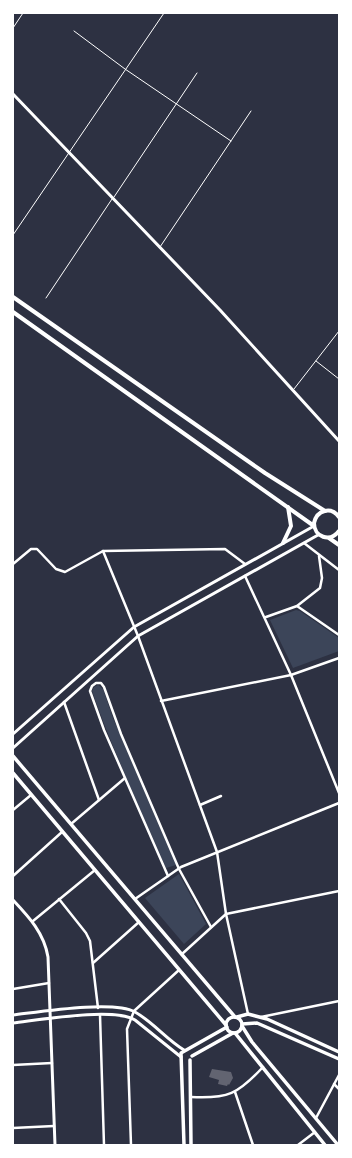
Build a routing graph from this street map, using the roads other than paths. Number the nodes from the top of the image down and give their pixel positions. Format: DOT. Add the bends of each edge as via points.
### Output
graph roads {
  1 [pos="23,13"];
  2 [pos="164,13"];
  3 [pos="13,28"];
  4 [pos="74,31"];
  5 [pos="125,69"];
  6 [pos="197,73"];
  7 [pos="13,94"];
  8 [pos="176,104"];
  9 [pos="251,111"];
  10 [pos="231,141"];
  11 [pos="69,153"];
  12 [pos="113,198"];
  13 [pos="13,235"];
  14 [pos="160,247"];
  15 [pos="13,297"];
  16 [pos="46,298"];
  17 [pos="13,312"];
  18 [pos="339,331"];
  19 [pos="316,361"];
  20 [pos="339,379"];
  21 [pos="292,391"];
  22 [pos="339,441"];
  23 [pos="288,507"];
  24 [pos="339,510"];
  25 [pos="324,511"];
  26 [pos="334,512"];
  27 [pos="339,517"];
  28 [pos="314,526"];
  29 [pos="339,531"];
  30 [pos="318,535"];
  31 [pos="329,538"];
  32 [pos="283,543"];
  33 [pos="304,543"];
  34 [pos="339,545"];
  35 [pos="103,551"];
  36 [pos="319,556"];
  37 [pos="13,564"];
  38 [pos="246,564"];
  39 [pos="339,570"];
  40 [pos="244,576"];
  41 [pos="297,606"];
  42 [pos="266,617"];
  43 [pos="134,627"];
  44 [pos="339,635"];
  45 [pos="138,636"];
  46 [pos="339,658"];
  47 [pos="291,675"];
  48 [pos="161,701"];
  49 [pos="64,702"];
  50 [pos="13,734"];
  51 [pos="13,748"];
  52 [pos="13,756"];
  53 [pos="13,773"];
  54 [pos="125,778"];
  55 [pos="339,793"];
  56 [pos="31,795"];
  57 [pos="221,796"];
  58 [pos="99,800"];
  59 [pos="339,803"];
  60 [pos="200,805"];
  61 [pos="13,810"];
  62 [pos="72,824"];
  63 [pos="62,832"];
  64 [pos="217,852"];
  65 [pos="179,869"];
  66 [pos="94,870"];
  67 [pos="13,876"];
  68 [pos="168,876"];
  69 [pos="339,891"];
  70 [pos="59,899"];
  71 [pos="134,899"];
  72 [pos="13,900"];
  73 [pos="226,914"];
  74 [pos="33,921"];
  75 [pos="139,922"];
  76 [pos="211,927"];
  77 [pos="182,954"];
  78 [pos="93,964"];
  79 [pos="180,970"];
  80 [pos="50,983"];
  81 [pos="13,989"];
  82 [pos="339,1001"];
  83 [pos="98,1008"];
  84 [pos="52,1010"];
  85 [pos="134,1011"];
  86 [pos="248,1014"];
  87 [pos="13,1015"];
  88 [pos="100,1015"];
  89 [pos="236,1017"];
  90 [pos="260,1017"];
  91 [pos="131,1018"];
  92 [pos="51,1019"];
  93 [pos="13,1023"];
  94 [pos="242,1025"];
  95 [pos="226,1026"];
  96 [pos="234,1033"];
  97 [pos="186,1049"];
  98 [pos="339,1052"];
  99 [pos="181,1058"];
  100 [pos="191,1058"];
  101 [pos="339,1060"];
  102 [pos="52,1063"];
  103 [pos="13,1065"];
  104 [pos="263,1067"];
  105 [pos="339,1075"];
  106 [pos="334,1084"];
  107 [pos="339,1089"];
  108 [pos="235,1092"];
  109 [pos="190,1097"];
  110 [pos="316,1118"];
  111 [pos="54,1126"];
  112 [pos="13,1128"];
  113 [pos="315,1132"];
  114 [pos="55,1145"];
  115 [pos="104,1145"];
  116 [pos="131,1145"];
  117 [pos="184,1145"];
  118 [pos="191,1145"];
  119 [pos="253,1145"];
  120 [pos="298,1145"];
  121 [pos="325,1145"];
  122 [pos="338,1145"];
  1 -- 3 [label="lane"];
  2 -- 5 [label="lane"];
  4 -- 5 [label="lane"];
  5 -- 8 [label="lane"];
  5 -- 11 [label="lane"];
  6 -- 8 [label="lane"];
  7 -- 11 [label="street"];
  8 -- 10 [label="lane"];
  8 -- 12 [label="lane"];
  9 -- 10 [label="lane"];
  10 -- 14 [label="lane"];
  11 -- 12 [label="street"];
  11 -- 13 [label="lane"];
  12 -- 14 [label="street"];
  12 -- 16 [label="lane"];
  14 -- 21 [label="street"];
  15 -- 25 [label="highway" via="265,473"];
  17 -- 23 [label="highway"];
  18 -- 19 [label="lane"];
  19 -- 20 [label="lane"];
  19 -- 21 [label="lane"];
  21 -- 22 [label="street"];
  23 -- 28 [label="highway"];
  23 -- 32 [label="highway" via="290,526"];
  24 -- 26 [label="street"];
  25 -- 26 [label="highway"];
  25 -- 28 [label="highway" via="316,516"];
  26 -- 27 [label="highway"];
  28 -- 30 [label="highway"];
  28 -- 32 [label="street"];
  29 -- 31 [label="highway"];
  30 -- 31 [label="highway"];
  30 -- 33 [label="street"];
  31 -- 34 [label="highway"];
  32 -- 38 [label="street"];
  33 -- 36 [label="street"];
  33 -- 40 [label="street"];
  35 -- 37 [label="street" via="65,572 56,569 37,549 31,549"];
  35 -- 38 [label="street" via="225,550"];
  35 -- 43 [label="street"];
  36 -- 39 [label="street"];
  36 -- 41 [label="street" via="322,578 320,588"];
  38 -- 43 [label="street"];
  40 -- 42 [label="street"];
  40 -- 45 [label="street"];
  41 -- 42 [label="street"];
  41 -- 44 [label="street"];
  42 -- 47 [label="street"];
  43 -- 45 [label="street"];
  43 -- 50 [label="street"];
  45 -- 48 [label="street"];
  45 -- 49 [label="street"];
  46 -- 47 [label="street"];
  47 -- 48 [label="street"];
  47 -- 55 [label="street"];
  48 -- 60 [label="street"];
  49 -- 51 [label="street"];
  49 -- 58 [label="street"];
  52 -- 62 [label="main road"];
  53 -- 56 [label="main road"];
  54 -- 58 [label="street"];
  54 -- 65 [label="street" via="92,697 91,689 95,683 101,683 104,687 121,734"];
  54 -- 68 [label="street"];
  56 -- 61 [label="street"];
  56 -- 63 [label="main road"];
  57 -- 60 [label="street"];
  58 -- 62 [label="street"];
  59 -- 64 [label="street"];
  60 -- 64 [label="street"];
  62 -- 71 [label="main road"];
  63 -- 66 [label="main road"];
  63 -- 67 [label="street"];
  64 -- 65 [label="street"];
  64 -- 73 [label="street"];
  65 -- 68 [label="street"];
  65 -- 76 [label="street"];
  66 -- 70 [label="street"];
  66 -- 75 [label="main road"];
  68 -- 71 [label="street"];
  69 -- 73 [label="street"];
  70 -- 74 [label="street"];
  70 -- 78 [label="street" via="86,933 90,941"];
  71 -- 77 [label="main road"];
  72 -- 74 [label="street"];
  73 -- 76 [label="street"];
  73 -- 86 [label="street"];
  74 -- 80 [label="street" via="46,947"];
  75 -- 78 [label="street"];
  75 -- 79 [label="main road"];
  76 -- 77 [label="street"];
  77 -- 89 [label="main road"];
  78 -- 83 [label="street"];
  79 -- 85 [label="street"];
  79 -- 95 [label="main road"];
  80 -- 81 [label="street"];
  80 -- 84 [label="street"];
  82 -- 90 [label="street"];
  83 -- 84 [label="street"];
  83 -- 85 [label="street"];
  84 -- 87 [label="street"];
  84 -- 92 [label="street"];
  85 -- 91 [label="street"];
  85 -- 97 [label="street" via="169,1040"];
  86 -- 89 [label="main road"];
  86 -- 90 [label="main road"];
  88 -- 91 [label="street"];
  88 -- 92 [label="street"];
  88 -- 115 [label="street"];
  89 -- 94 [label="main road"];
  89 -- 95 [label="main road" via="228,1020"];
  90 -- 98 [label="main road"];
  91 -- 99 [label="street"];
  91 -- 116 [label="street" via="127,1037"];
  92 -- 93 [label="street"];
  92 -- 102 [label="street"];
  94 -- 96 [label="main road" via="240,1031"];
  94 -- 101 [label="main road" via="257,1023"];
  94 -- 110 [label="main road" via="252,1042"];
  95 -- 96 [label="main road"];
  95 -- 97 [label="main road"];
  96 -- 100 [label="main road"];
  96 -- 104 [label="main road"];
  97 -- 99 [label="main road" via="181,1053"];
  97 -- 100 [label="main road" via="191,1052"];
  99 -- 100 [label="main road" via="186,1061"];
  99 -- 117 [label="main road"];
  100 -- 109 [label="main road"];
  102 -- 103 [label="street"];
  102 -- 111 [label="street"];
  104 -- 108 [label="street" via="245,1086"];
  104 -- 113 [label="main road"];
  105 -- 106 [label="street"];
  106 -- 107 [label="street"];
  106 -- 110 [label="street"];
  108 -- 109 [label="street" via="210,1097"];
  108 -- 119 [label="street"];
  109 -- 118 [label="main road"];
  110 -- 122 [label="main road"];
  111 -- 112 [label="street"];
  111 -- 114 [label="street"];
  113 -- 120 [label="street"];
  113 -- 121 [label="main road"];
}
